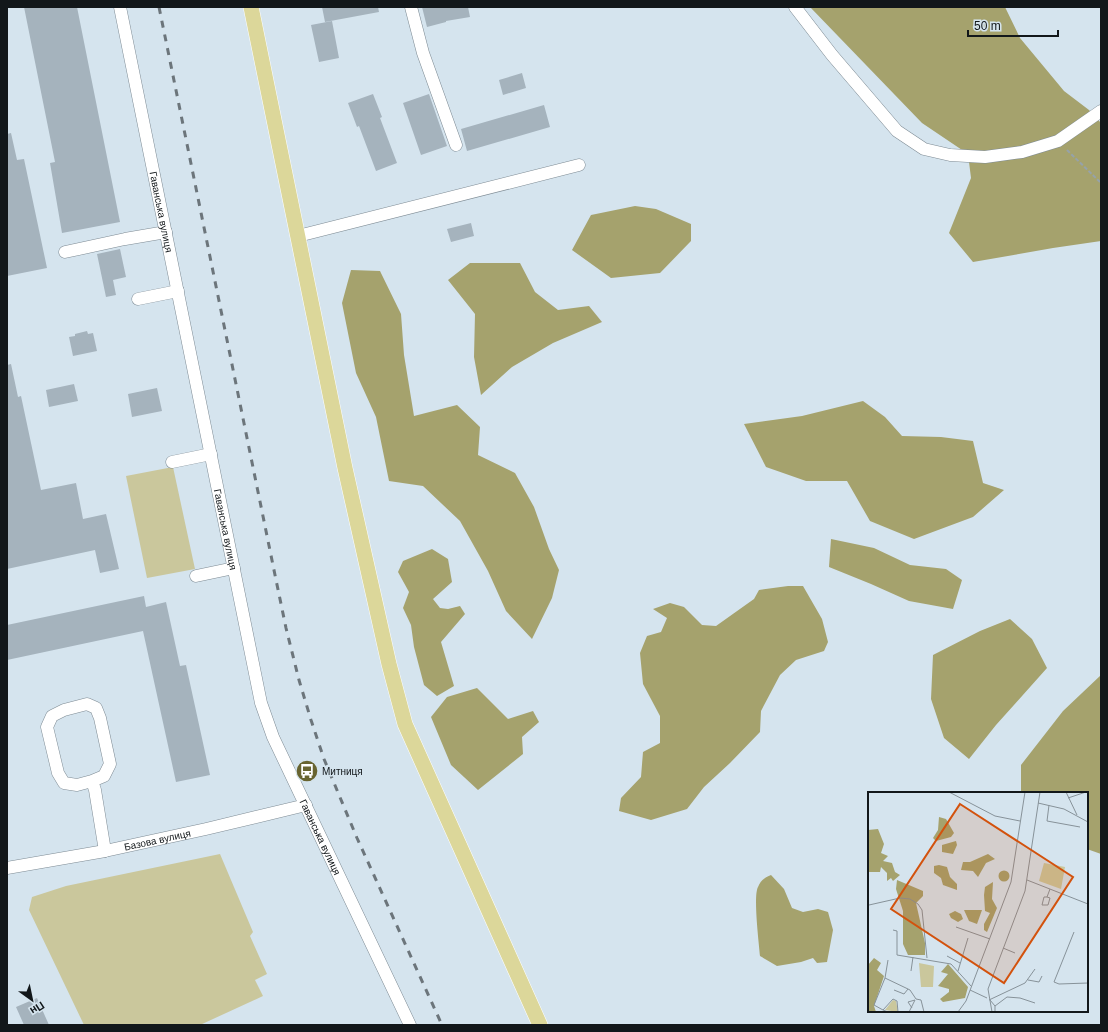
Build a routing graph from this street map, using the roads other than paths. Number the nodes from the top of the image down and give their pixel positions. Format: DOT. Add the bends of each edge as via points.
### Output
graph roads {
  1 [pos="120,7"];
  2 [pos="251,7"];
  3 [pos="411,7"];
  4 [pos="795,7"];
  5 [pos="1101,111"];
  6 [pos="456,145"];
  7 [pos="579,165"];
  8 [pos="166,232"];
  9 [pos="298,236"];
  10 [pos="65,252"];
  11 [pos="178,291"];
  12 [pos="138,299"];
  13 [pos="211,454"];
  14 [pos="172,462"];
  15 [pos="234,568"];
  16 [pos="196,576"];
  17 [pos="92,781"];
  18 [pos="306,805"];
  19 [pos="105,850"];
  20 [pos="7,868"];
  21 [pos="410,1025"];
  22 [pos="540,1025"];
  1 -- 8 [label="street, Гаванська вулиця"];
  2 -- 9 [label="main road"];
  3 -- 6 [label="street" via="423,53"];
  4 -- 5 [label="street" via="897,131 924,149 950,155 985,157 1022,152 1058,141"];
  7 -- 9 [label="street"];
  8 -- 10 [label="street"];
  8 -- 11 [label="street, Гаванська вулиця"];
  9 -- 22 [label="main road" via="345,468 388,664 405,724"];
  11 -- 12 [label="street"];
  11 -- 13 [label="street, Гаванська вулиця"];
  13 -- 14 [label="street"];
  13 -- 15 [label="street, Гаванська вулиця"];
  15 -- 16 [label="street"];
  15 -- 18 [label="street, Гаванська вулиця" via="261,703 273,737"];
  17 -- 17 [label="street" via="77,785 64,783 58,773 47,727 52,716 87,704 96,708 100,718 110,764 104,776"];
  17 -- 19 [label="street"];
  18 -- 19 [label="street, Базова вулиця"];
  18 -- 21 [label="street, Гаванська вулиця"];
  19 -- 20 [label="street, Базова вулиця"];
}
